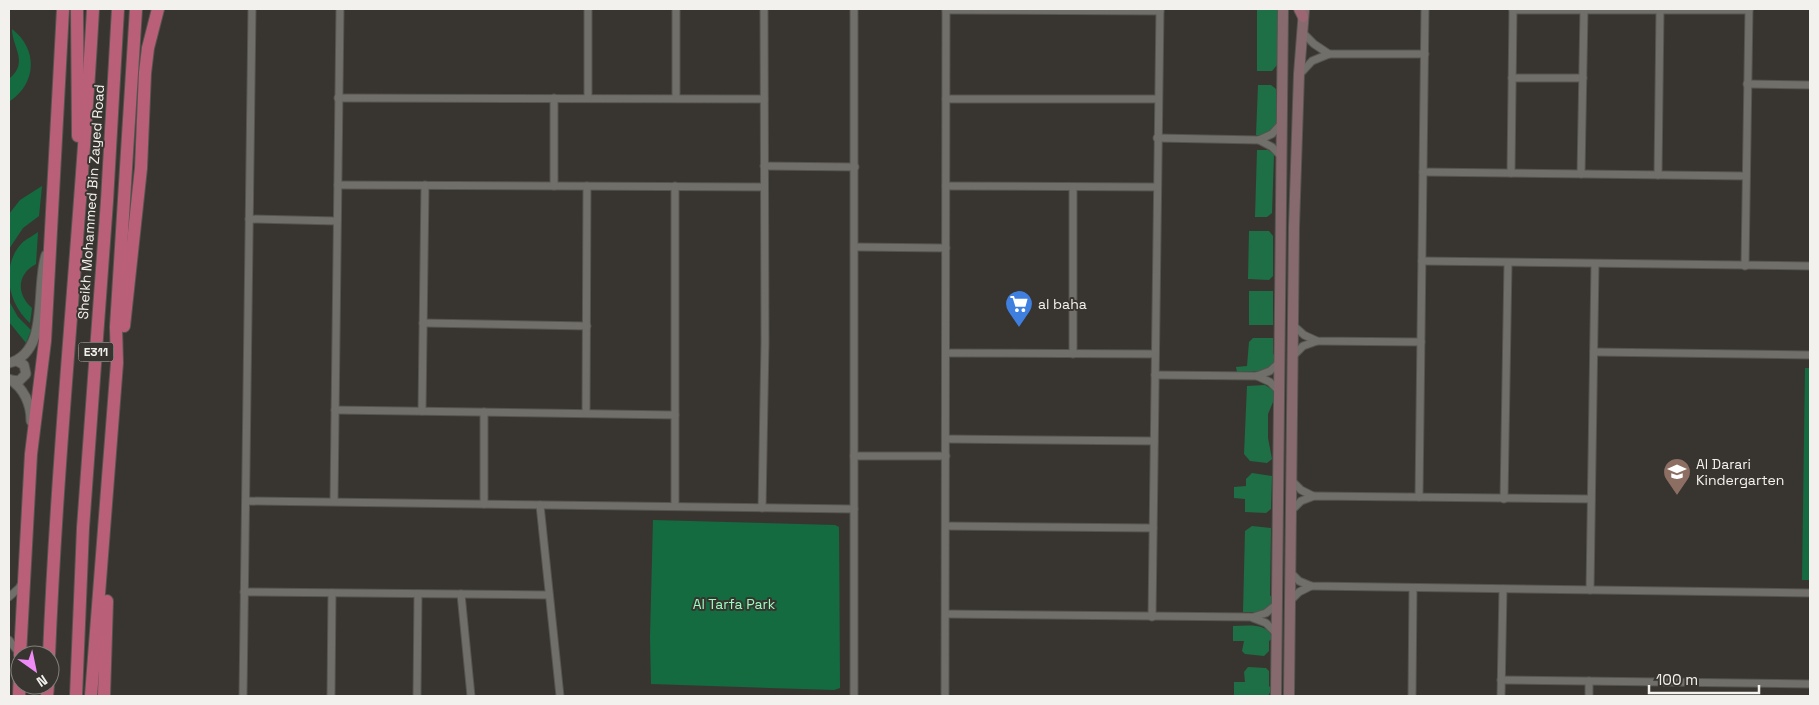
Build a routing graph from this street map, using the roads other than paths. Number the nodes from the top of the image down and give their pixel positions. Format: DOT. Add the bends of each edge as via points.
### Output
graph roads {
  1 [pos="57,9"];
  2 [pos="63,9"];
  3 [pos="76,9"];
  4 [pos="93,9"];
  5 [pos="118,9"];
  6 [pos="136,9"];
  7 [pos="158,9"];
  8 [pos="252,9"];
  9 [pos="340,9"];
  10 [pos="588,9"];
  11 [pos="676,9"];
  12 [pos="764,9"];
  13 [pos="854,9"];
  14 [pos="1283,9"];
  15 [pos="1425,9"];
  16 [pos="1513,9"];
  17 [pos="1749,9"];
  18 [pos="946,10"];
  19 [pos="1160,10"];
  20 [pos="1584,10"];
  21 [pos="1660,10"];
  22 [pos="1302,12"];
  23 [pos="62,31"];
  24 [pos="1302,31"];
  25 [pos="1329,54"];
  26 [pos="1425,54"];
  27 [pos="1299,74"];
  28 [pos="1512,78"];
  29 [pos="1583,78"];
  30 [pos="1748,84"];
  31 [pos="1810,85"];
  32 [pos="338,98"];
  33 [pos="554,98"];
  34 [pos="588,98"];
  35 [pos="676,98"];
  36 [pos="764,99"];
  37 [pos="946,99"];
  38 [pos="1158,99"];
  39 [pos="1282,124"];
  40 [pos="1157,138"];
  41 [pos="1259,140"];
  42 [pos="1282,157"];
  43 [pos="764,166"];
  44 [pos="855,167"];
  45 [pos="1423,172"];
  46 [pos="1510,173"];
  47 [pos="1581,174"];
  48 [pos="1658,175"];
  49 [pos="1746,176"];
  50 [pos="80,183"];
  51 [pos="338,185"];
  52 [pos="424,185"];
  53 [pos="554,186"];
  54 [pos="587,186"];
  55 [pos="675,186"];
  56 [pos="946,186"];
  57 [pos="1073,186"];
  58 [pos="764,187"];
  59 [pos="1157,187"];
  60 [pos="249,219"];
  61 [pos="337,221"];
  62 [pos="50,246"];
  63 [pos="855,247"];
  64 [pos="946,248"];
  65 [pos="1422,261"];
  66 [pos="1508,263"];
  67 [pos="1281,264"];
  68 [pos="1595,264"];
  69 [pos="1745,266"];
  70 [pos="1810,266"];
  71 [pos="1293,320"];
  72 [pos="423,323"];
  73 [pos="587,326"];
  74 [pos="1317,341"];
  75 [pos="1421,342"];
  76 [pos="1594,352"];
  77 [pos="946,353"];
  78 [pos="1073,354"];
  79 [pos="1155,354"];
  80 [pos="1810,355"];
  81 [pos="1293,357"];
  82 [pos="13,362"];
  83 [pos="1280,362"];
  84 [pos="117,363"];
  85 [pos="1155,375"];
  86 [pos="1257,376"];
  87 [pos="10,380"];
  88 [pos="1280,393"];
  89 [pos="335,410"];
  90 [pos="422,411"];
  91 [pos="484,412"];
  92 [pos="586,413"];
  93 [pos="676,415"];
  94 [pos="946,439"];
  95 [pos="1154,441"];
  96 [pos="32,454"];
  97 [pos="854,456"];
  98 [pos="946,456"];
  99 [pos="1291,480"];
  100 [pos="1314,496"];
  101 [pos="1418,497"];
  102 [pos="1504,499"];
  103 [pos="1591,499"];
  104 [pos="246,500"];
  105 [pos="334,501"];
  106 [pos="484,504"];
  107 [pos="540,505"];
  108 [pos="675,506"];
  109 [pos="762,508"];
  110 [pos="854,508"];
  111 [pos="1291,511"];
  112 [pos="946,526"];
  113 [pos="1153,528"];
  114 [pos="105,531"];
  115 [pos="25,571"];
  116 [pos="1290,572"];
  117 [pos="1311,586"];
  118 [pos="1413,588"];
  119 [pos="1503,589"];
  120 [pos="1590,590"];
  121 [pos="244,592"];
  122 [pos="332,593"];
  123 [pos="1810,593"];
  124 [pos="418,594"];
  125 [pos="460,594"];
  126 [pos="549,595"];
  127 [pos="9,597"];
  128 [pos="1290,601"];
  129 [pos="1276,604"];
  130 [pos="946,614"];
  131 [pos="1152,616"];
  132 [pos="1253,617"];
  133 [pos="1276,633"];
  134 [pos="21,645"];
  135 [pos="49,645"];
  136 [pos="1501,680"];
  137 [pos="1589,681"];
  138 [pos="1810,684"];
  139 [pos="1275,695"];
  140 [pos="76,696"];
  141 [pos="91,696"];
  142 [pos="104,696"];
  143 [pos="243,696"];
  144 [pos="331,696"];
  145 [pos="417,696"];
  146 [pos="471,696"];
  147 [pos="560,696"];
  148 [pos="854,696"];
  149 [pos="945,696"];
  150 [pos="1289,696"];
  151 [pos="1412,696"];
  152 [pos="1501,696"];
  153 [pos="1589,696"];
  1 -- 23 [label="highway"];
  2 -- 23 [label="highway"];
  3 -- 50 [label="highway"];
  4 -- 50 [label="highway, Sheikh Mohammed Bin Zayed Road / E311"];
  5 -- 140 [label="highway, Sheikh Mohammed Bin Zayed Road / E311" via="107,210 83,528"];
  6 -- 84 [label="highway" via="116,327"];
  7 -- 84 [label="highway" via="145,73 138,197 123,340"];
  8 -- 60 [label="street"];
  9 -- 32 [label="street"];
  10 -- 34 [label="street"];
  11 -- 35 [label="street"];
  12 -- 36 [label="street"];
  13 -- 44 [label="street"];
  14 -- 39 [label="main road"];
  15 -- 26 [label="street"];
  16 -- 20 [label="street"];
  16 -- 28 [label="street"];
  17 -- 21 [label="street"];
  17 -- 30 [label="street"];
  18 -- 19 [label="street"];
  18 -- 37 [label="street"];
  19 -- 38 [label="street"];
  20 -- 21 [label="street"];
  20 -- 29 [label="street"];
  21 -- 48 [label="street"];
  22 -- 24 [label="main road"];
  23 -- 62 [label="highway"];
  24 -- 25 [label="street"];
  24 -- 27 [label="main road"];
  25 -- 26 [label="street"];
  25 -- 27 [label="street" via="1312,61"];
  26 -- 45 [label="street"];
  27 -- 71 [label="main road"];
  28 -- 29 [label="street"];
  28 -- 46 [label="street"];
  29 -- 47 [label="street"];
  30 -- 31 [label="street"];
  30 -- 49 [label="street"];
  32 -- 33 [label="street"];
  32 -- 51 [label="street"];
  33 -- 34 [label="street"];
  33 -- 53 [label="street"];
  34 -- 35 [label="street"];
  35 -- 36 [label="street"];
  36 -- 43 [label="street"];
  37 -- 38 [label="street"];
  37 -- 56 [label="street"];
  38 -- 40 [label="street"];
  39 -- 41 [label="street"];
  39 -- 42 [label="main road"];
  40 -- 41 [label="street"];
  40 -- 59 [label="street"];
  41 -- 42 [label="street"];
  42 -- 67 [label="main road"];
  43 -- 44 [label="street"];
  43 -- 58 [label="street"];
  44 -- 63 [label="street"];
  45 -- 46 [label="street"];
  45 -- 65 [label="street"];
  46 -- 47 [label="street"];
  47 -- 48 [label="street"];
  48 -- 49 [label="street"];
  49 -- 69 [label="street"];
  50 -- 135 [label="highway, Sheikh Mohammed Bin Zayed Road / E311" via="54,536"];
  51 -- 52 [label="street"];
  51 -- 61 [label="street"];
  52 -- 53 [label="street"];
  52 -- 72 [label="street"];
  53 -- 54 [label="street"];
  54 -- 55 [label="street"];
  54 -- 73 [label="street"];
  55 -- 58 [label="street"];
  55 -- 93 [label="street"];
  56 -- 57 [label="street"];
  56 -- 64 [label="street"];
  57 -- 59 [label="street"];
  57 -- 78 [label="street"];
  58 -- 109 [label="street"];
  59 -- 79 [label="street"];
  60 -- 61 [label="street"];
  60 -- 104 [label="street"];
  61 -- 89 [label="street"];
  62 -- 82 [label="street" via="42,270 34,342 30,350"];
  62 -- 96 [label="highway" via="41,380"];
  63 -- 64 [label="street"];
  63 -- 97 [label="street"];
  64 -- 77 [label="street"];
  65 -- 66 [label="street"];
  65 -- 75 [label="street"];
  66 -- 68 [label="street"];
  66 -- 102 [label="street"];
  67 -- 71 [label="main road" via="1288,270 1288,304"];
  67 -- 83 [label="main road"];
  68 -- 69 [label="street"];
  68 -- 76 [label="street"];
  69 -- 70 [label="street"];
  71 -- 74 [label="street" via="1304,335"];
  71 -- 81 [label="main road"];
  72 -- 73 [label="street"];
  72 -- 90 [label="street"];
  73 -- 92 [label="street"];
  74 -- 75 [label="street"];
  74 -- 81 [label="street" via="1304,346"];
  75 -- 101 [label="street"];
  76 -- 80 [label="street"];
  76 -- 103 [label="street"];
  77 -- 78 [label="street"];
  77 -- 94 [label="street"];
  78 -- 79 [label="street"];
  79 -- 85 [label="street"];
  81 -- 99 [label="main road"];
  82 -- 87 [label="street" via="24,365 26,374 19,381"];
  83 -- 86 [label="street"];
  83 -- 88 [label="main road"];
  84 -- 114 [label="highway"];
  85 -- 86 [label="street"];
  85 -- 95 [label="street"];
  86 -- 88 [label="street" via="1270,382"];
  87 -- 96 [label="street" via="29,404"];
  88 -- 129 [label="main road"];
  89 -- 90 [label="street"];
  89 -- 105 [label="street"];
  90 -- 91 [label="street"];
  91 -- 92 [label="street"];
  91 -- 106 [label="street"];
  92 -- 93 [label="street"];
  93 -- 108 [label="street"];
  94 -- 95 [label="street"];
  94 -- 98 [label="street"];
  95 -- 113 [label="street"];
  96 -- 115 [label="highway"];
  97 -- 98 [label="street"];
  97 -- 110 [label="street"];
  98 -- 112 [label="street"];
  99 -- 100 [label="street"];
  99 -- 111 [label="main road"];
  100 -- 101 [label="street"];
  100 -- 111 [label="street" via="1301,501"];
  101 -- 102 [label="street"];
  102 -- 103 [label="street"];
  103 -- 120 [label="street"];
  104 -- 105 [label="street"];
  104 -- 121 [label="street"];
  105 -- 106 [label="street"];
  106 -- 107 [label="street"];
  107 -- 108 [label="street"];
  107 -- 126 [label="street"];
  108 -- 109 [label="street"];
  109 -- 110 [label="street"];
  110 -- 148 [label="street"];
  111 -- 116 [label="main road"];
  112 -- 113 [label="street"];
  112 -- 130 [label="street"];
  113 -- 131 [label="street"];
  114 -- 141 [label="highway"];
  114 -- 142 [label="highway" via="108,576"];
  115 -- 127 [label="street" via="19,588"];
  115 -- 134 [label="highway"];
  116 -- 117 [label="street"];
  116 -- 128 [label="main road"];
  117 -- 118 [label="street"];
  117 -- 128 [label="street"];
  118 -- 119 [label="street"];
  118 -- 151 [label="street"];
  119 -- 120 [label="street"];
  119 -- 136 [label="street"];
  120 -- 123 [label="street"];
  121 -- 122 [label="street"];
  121 -- 143 [label="street"];
  122 -- 124 [label="street"];
  122 -- 144 [label="street"];
  124 -- 125 [label="street"];
  124 -- 145 [label="street"];
  125 -- 126 [label="street"];
  125 -- 146 [label="street"];
  126 -- 147 [label="street"];
  128 -- 150 [label="main road"];
  129 -- 132 [label="street" via="1266,613"];
  129 -- 133 [label="main road"];
  130 -- 131 [label="street"];
  130 -- 149 [label="street"];
  131 -- 132 [label="street"];
  132 -- 133 [label="street"];
  133 -- 139 [label="main road"];
  136 -- 137 [label="street"];
  136 -- 152 [label="street"];
  137 -- 138 [label="street"];
  137 -- 153 [label="street"];
}
